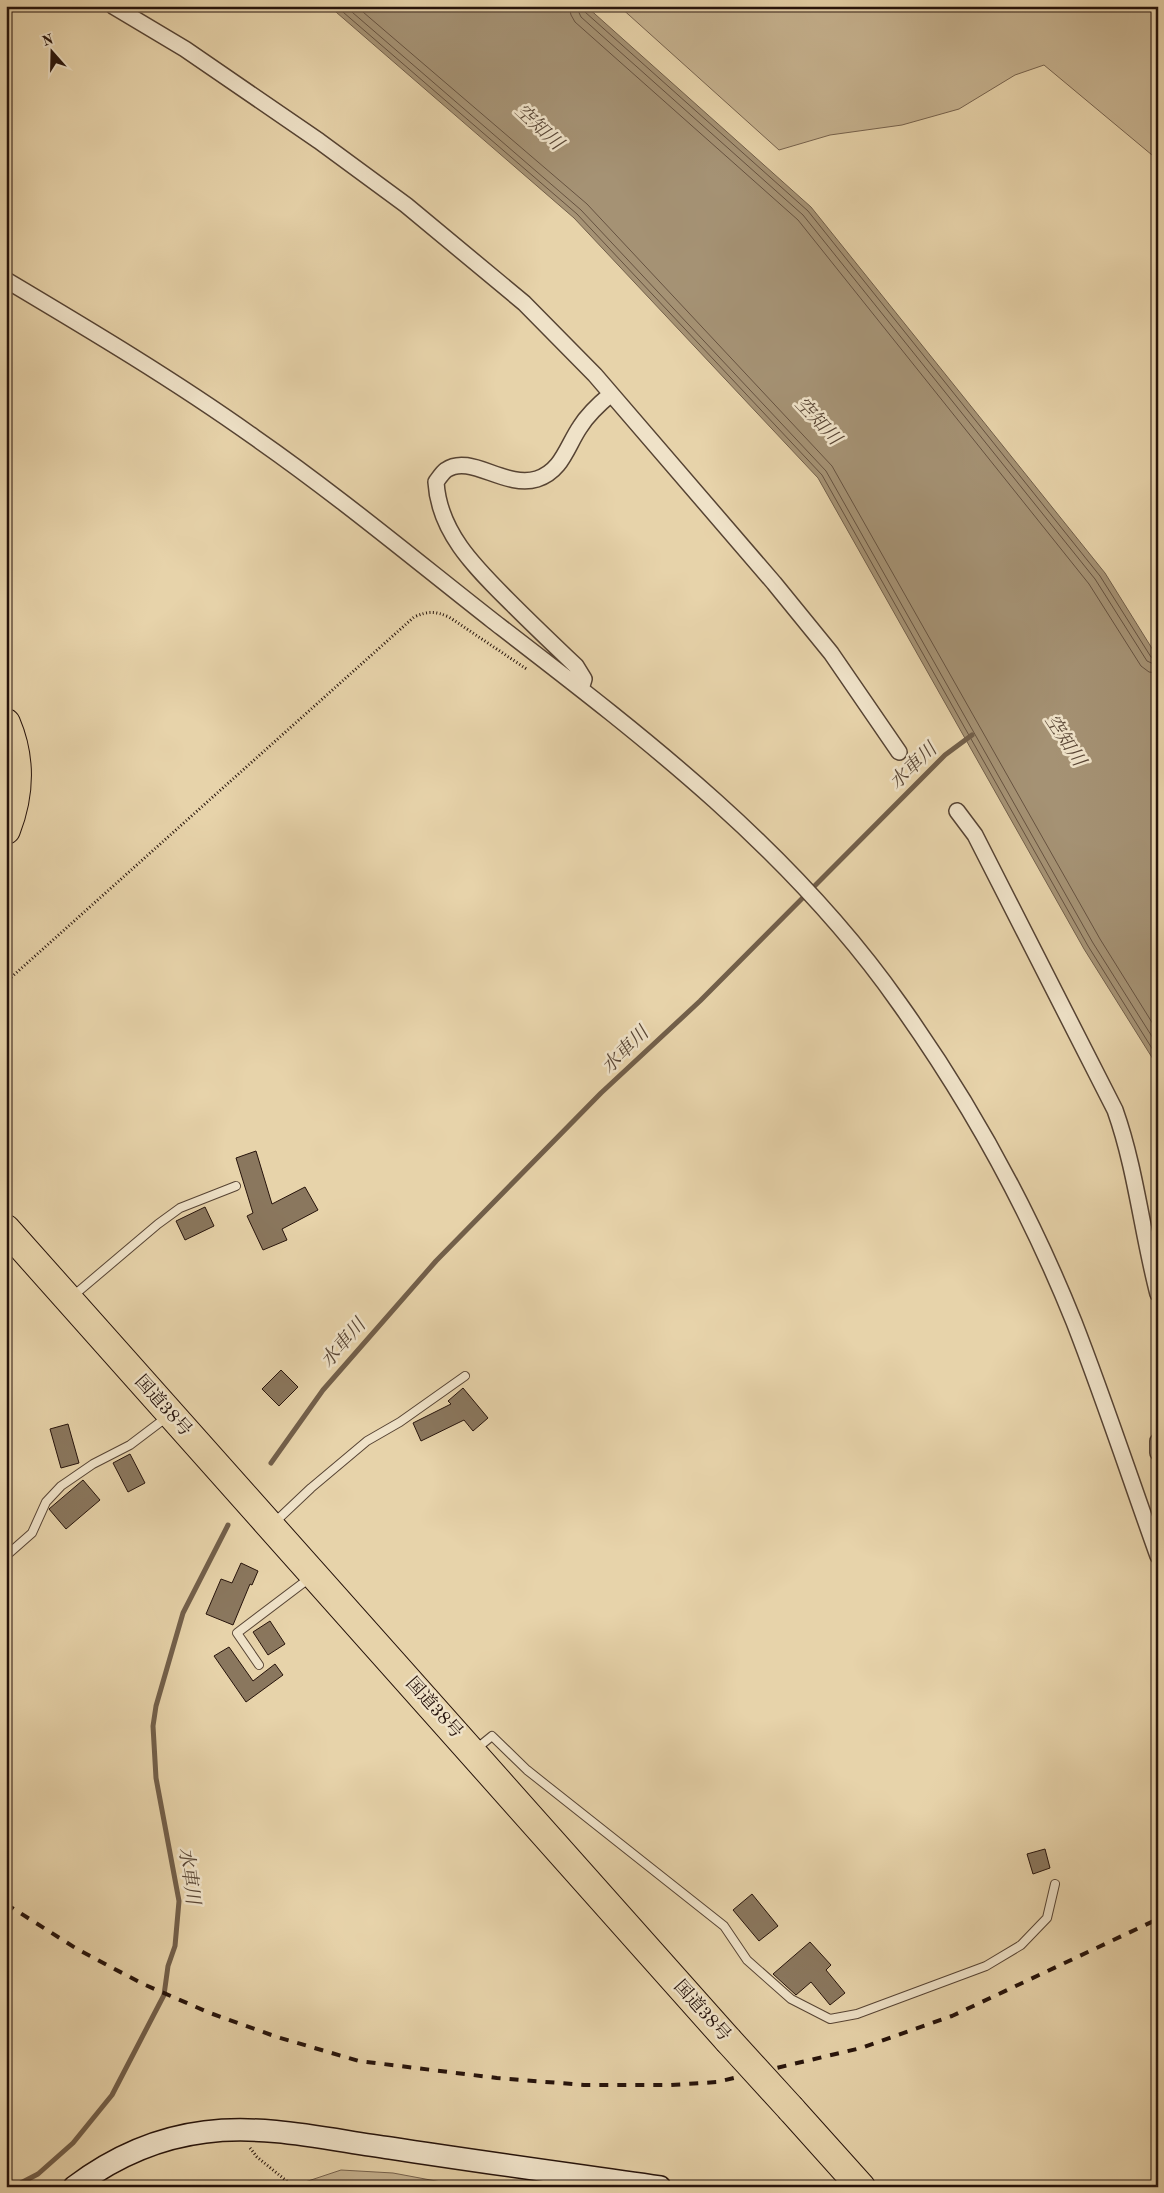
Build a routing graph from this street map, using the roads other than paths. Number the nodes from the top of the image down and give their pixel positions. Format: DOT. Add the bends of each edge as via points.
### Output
graph roads {
  1 [pos="113,6"];
  2 [pos="6,280"];
  3 [pos="611,394"];
  4 [pos="581,688"];
  5 [pos="6,723"];
  6 [pos="900,752"];
  7 [pos="957,811"];
  8 [pos="6,830"];
  9 [pos="236,1186"];
  10 [pos="6,1229"];
  11 [pos="1158,1294"];
  12 [pos="70,1299"];
  13 [pos="465,1376"];
  14 [pos="170,1414"];
  15 [pos="1158,1441"];
  16 [pos="1158,1453"];
  17 [pos="271,1526"];
  18 [pos="7,1555"];
  19 [pos="1158,1556"];
  20 [pos="314,1574"];
  21 [pos="259,1665"];
  22 [pos="473,1752"];
  23 [pos="1055,1884"];
  24 [pos="74,2187"];
  25 [pos="660,2187"];
  26 [pos="861,2187"];
  1 -- 3 [label="street" via="186,50 406,205 524,303"];
  2 -- 4 [label="street" via="185,389 257,438"];
  3 -- 4 [label="street" via="596,406 579,428 563,458 540,478 522,483 474,466 460,465 446,470 436,482 437,500 449,530 471,562 576,666 584,679"];
  3 -- 6 [label="street" via="831,653"];
  4 -- 19 [label="street" via="751,832 866,959 904,1010 978,1126 1028,1219 1073,1320"];
  5 -- 8 [label="highway" via="17,756 18,783"];
  7 -- 11 [label="street" via="976,835 1115,1110 1124,1136"];
  9 -- 12 [label="lane" via="207,1196 173,1214"];
  10 -- 12 [label="highway, 国道38号"];
  12 -- 14 [label="highway, 国道38号"];
  13 -- 17 [label="lane" via="368,1441"];
  14 -- 17 [label="highway, 国道38号"];
  14 -- 18 [label="lane" via="130,1445 93,1464 61,1486 46,1502 32,1533"];
  15 -- 16 [label="street"];
  17 -- 20 [label="highway, 国道38号"];
  20 -- 21 [label="lane" via="237,1634"];
  20 -- 22 [label="highway, 国道38号"];
  22 -- 23 [label="lane" via="492,1736 527,1770 724,1926 747,1960 791,1999 830,2019 857,2014 986,1966 1021,1945 1047,1918"];
  22 -- 26 [label="highway, 国道38号, bridge"];
  24 -- 25 [label="street" via="115,2159 141,2147 184,2135 236,2130 318,2138"];
}
